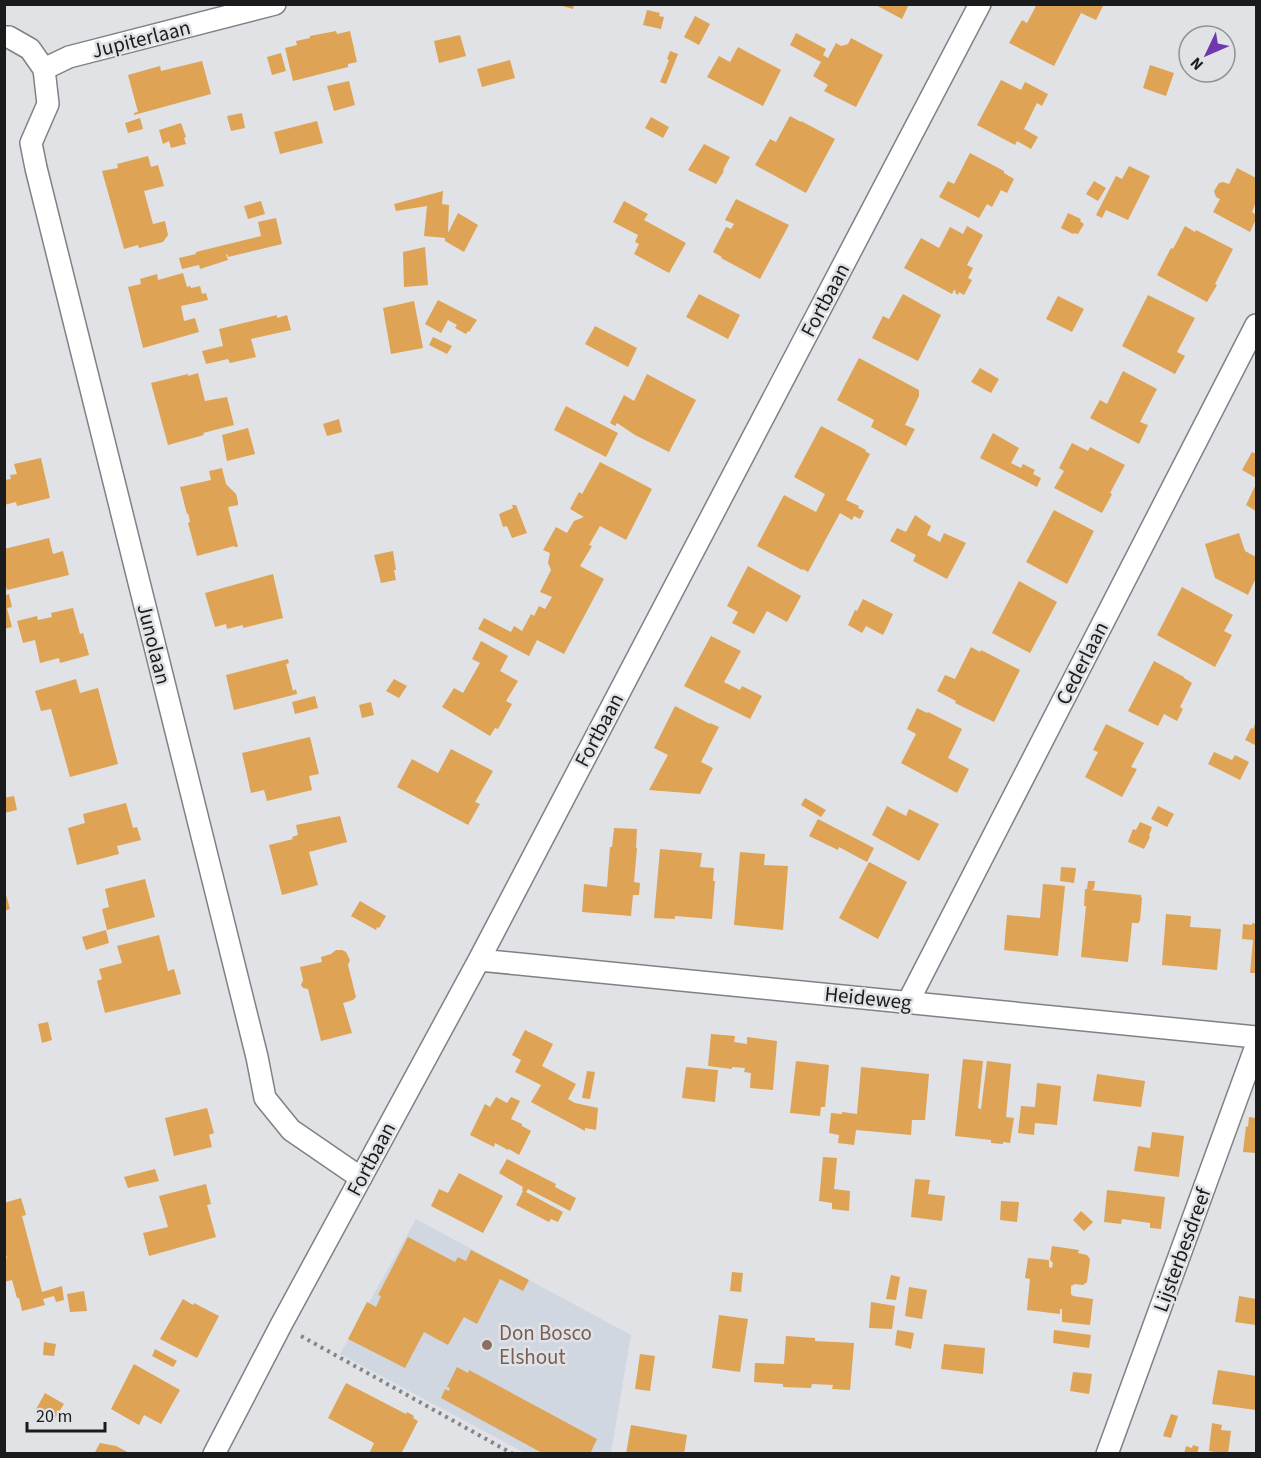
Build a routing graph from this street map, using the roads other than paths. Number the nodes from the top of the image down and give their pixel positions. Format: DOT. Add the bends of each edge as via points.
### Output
graph roads {
  1 [pos="275,4"];
  2 [pos="980,4"];
  3 [pos="4,37"];
  4 [pos="44,69"];
  5 [pos="1257,325"];
  6 [pos="479,960"];
  7 [pos="908,1002"];
  8 [pos="1257,1036"];
  9 [pos="1257,1046"];
  10 [pos="361,1178"];
  11 [pos="214,1454"];
  12 [pos="1107,1454"];
  1 -- 4 [label="street, Jupiterlaan" via="69,57"];
  2 -- 6 [label="street, Fortbaan"];
  3 -- 4 [label="street" via="30,49"];
  4 -- 10 [label="street, Junolaan" via="48,104 31,143 265,1098 291,1130"];
  5 -- 7 [label="street, Cederlaan"];
  6 -- 7 [label="street, Heideweg"];
  6 -- 10 [label="street, Fortbaan"];
  7 -- 8 [label="street, Heideweg"];
  9 -- 12 [label="street, Lijsterbesdreef"];
  10 -- 11 [label="street, Fortbaan"];
}
